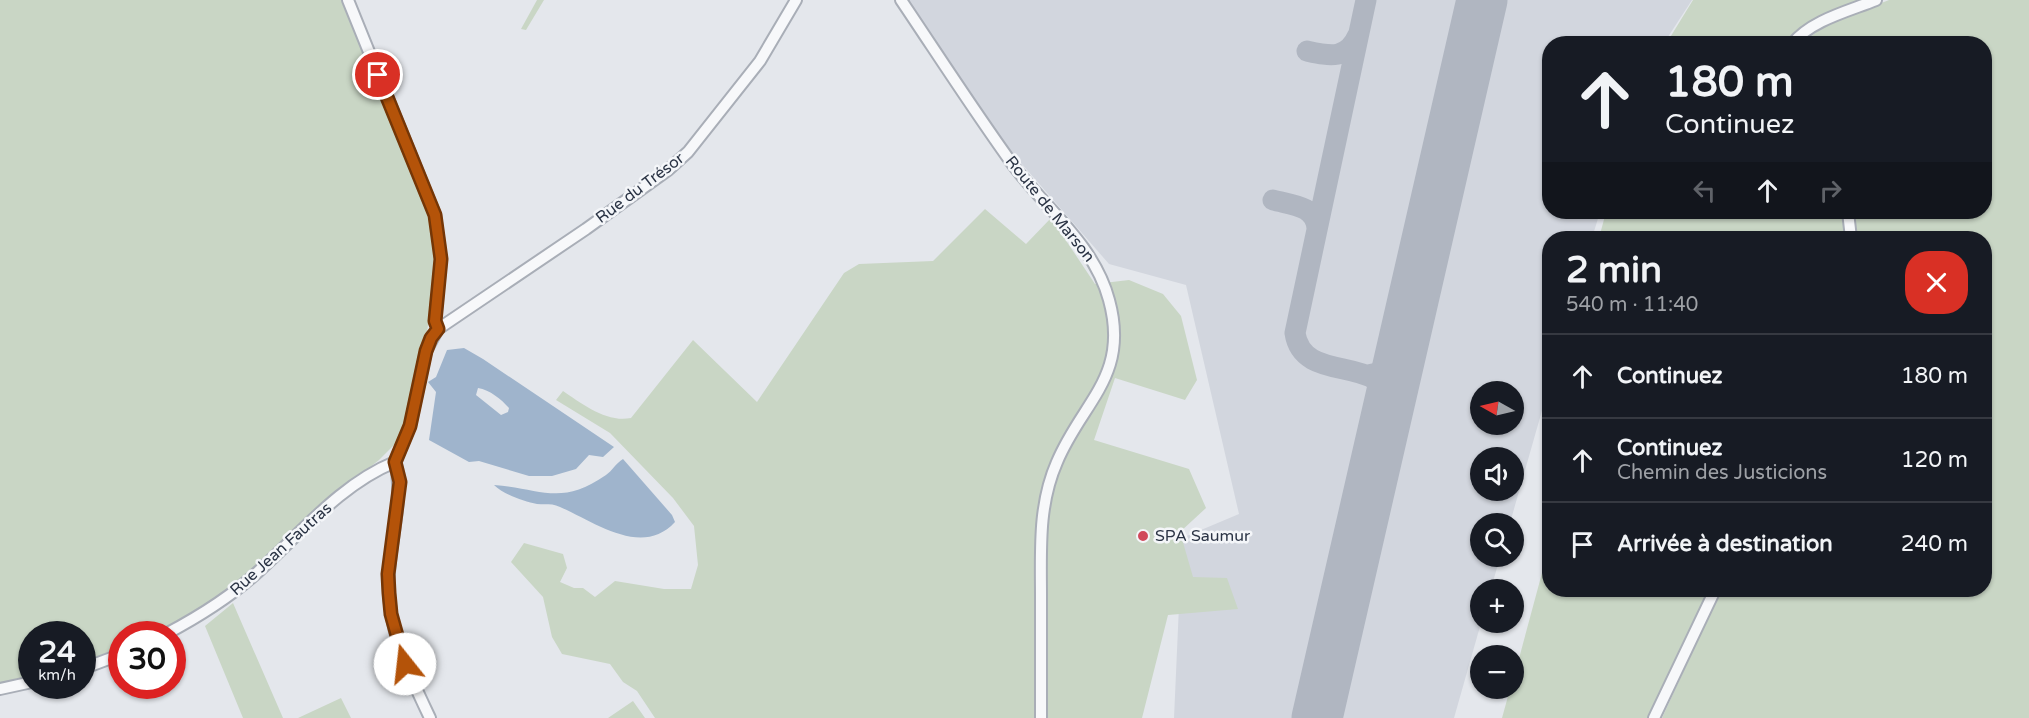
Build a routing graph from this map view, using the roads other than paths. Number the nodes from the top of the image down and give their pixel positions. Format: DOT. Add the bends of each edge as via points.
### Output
graph roads {
  1 [pos="348,0"];
  2 [pos="796,0"];
  3 [pos="901,0"];
  4 [pos="1876,0"];
  5 [pos="1801,36"];
  6 [pos="438,329"];
  7 [pos="395,462"];
  8 [pos="1712,597"];
  9 [pos="186,622"];
  10 [pos="18,685"];
  11 [pos="0,689"];
  12 [pos="430,718"];
  13 [pos="1041,718"];
  14 [pos="1654,718"];
  1 -- 6 [label="street" via="435,215 441,259 435,321"];
  2 -- 6 [label="street, Rue du Trésor" via="760,61 688,152 586,229"];
  3 -- 13 [label="street, Route de Marson" via="1015,167 1085,250 1101,276 1109,300 1114,332 1105,380 1057,460 1045,498 1041,532"];
  4 -- 5 [label="street" via="1815,25"];
  6 -- 7 [label="street" via="426,351 410,426"];
  7 -- 9 [label="street, Rue Jean Fautras" via="376,470 337,499 226,599"];
  7 -- 12 [label="street" via="400,482 388,574 391,614 405,664"];
  8 -- 14 [label="street"];
  10 -- 11 [label="street"];
}
